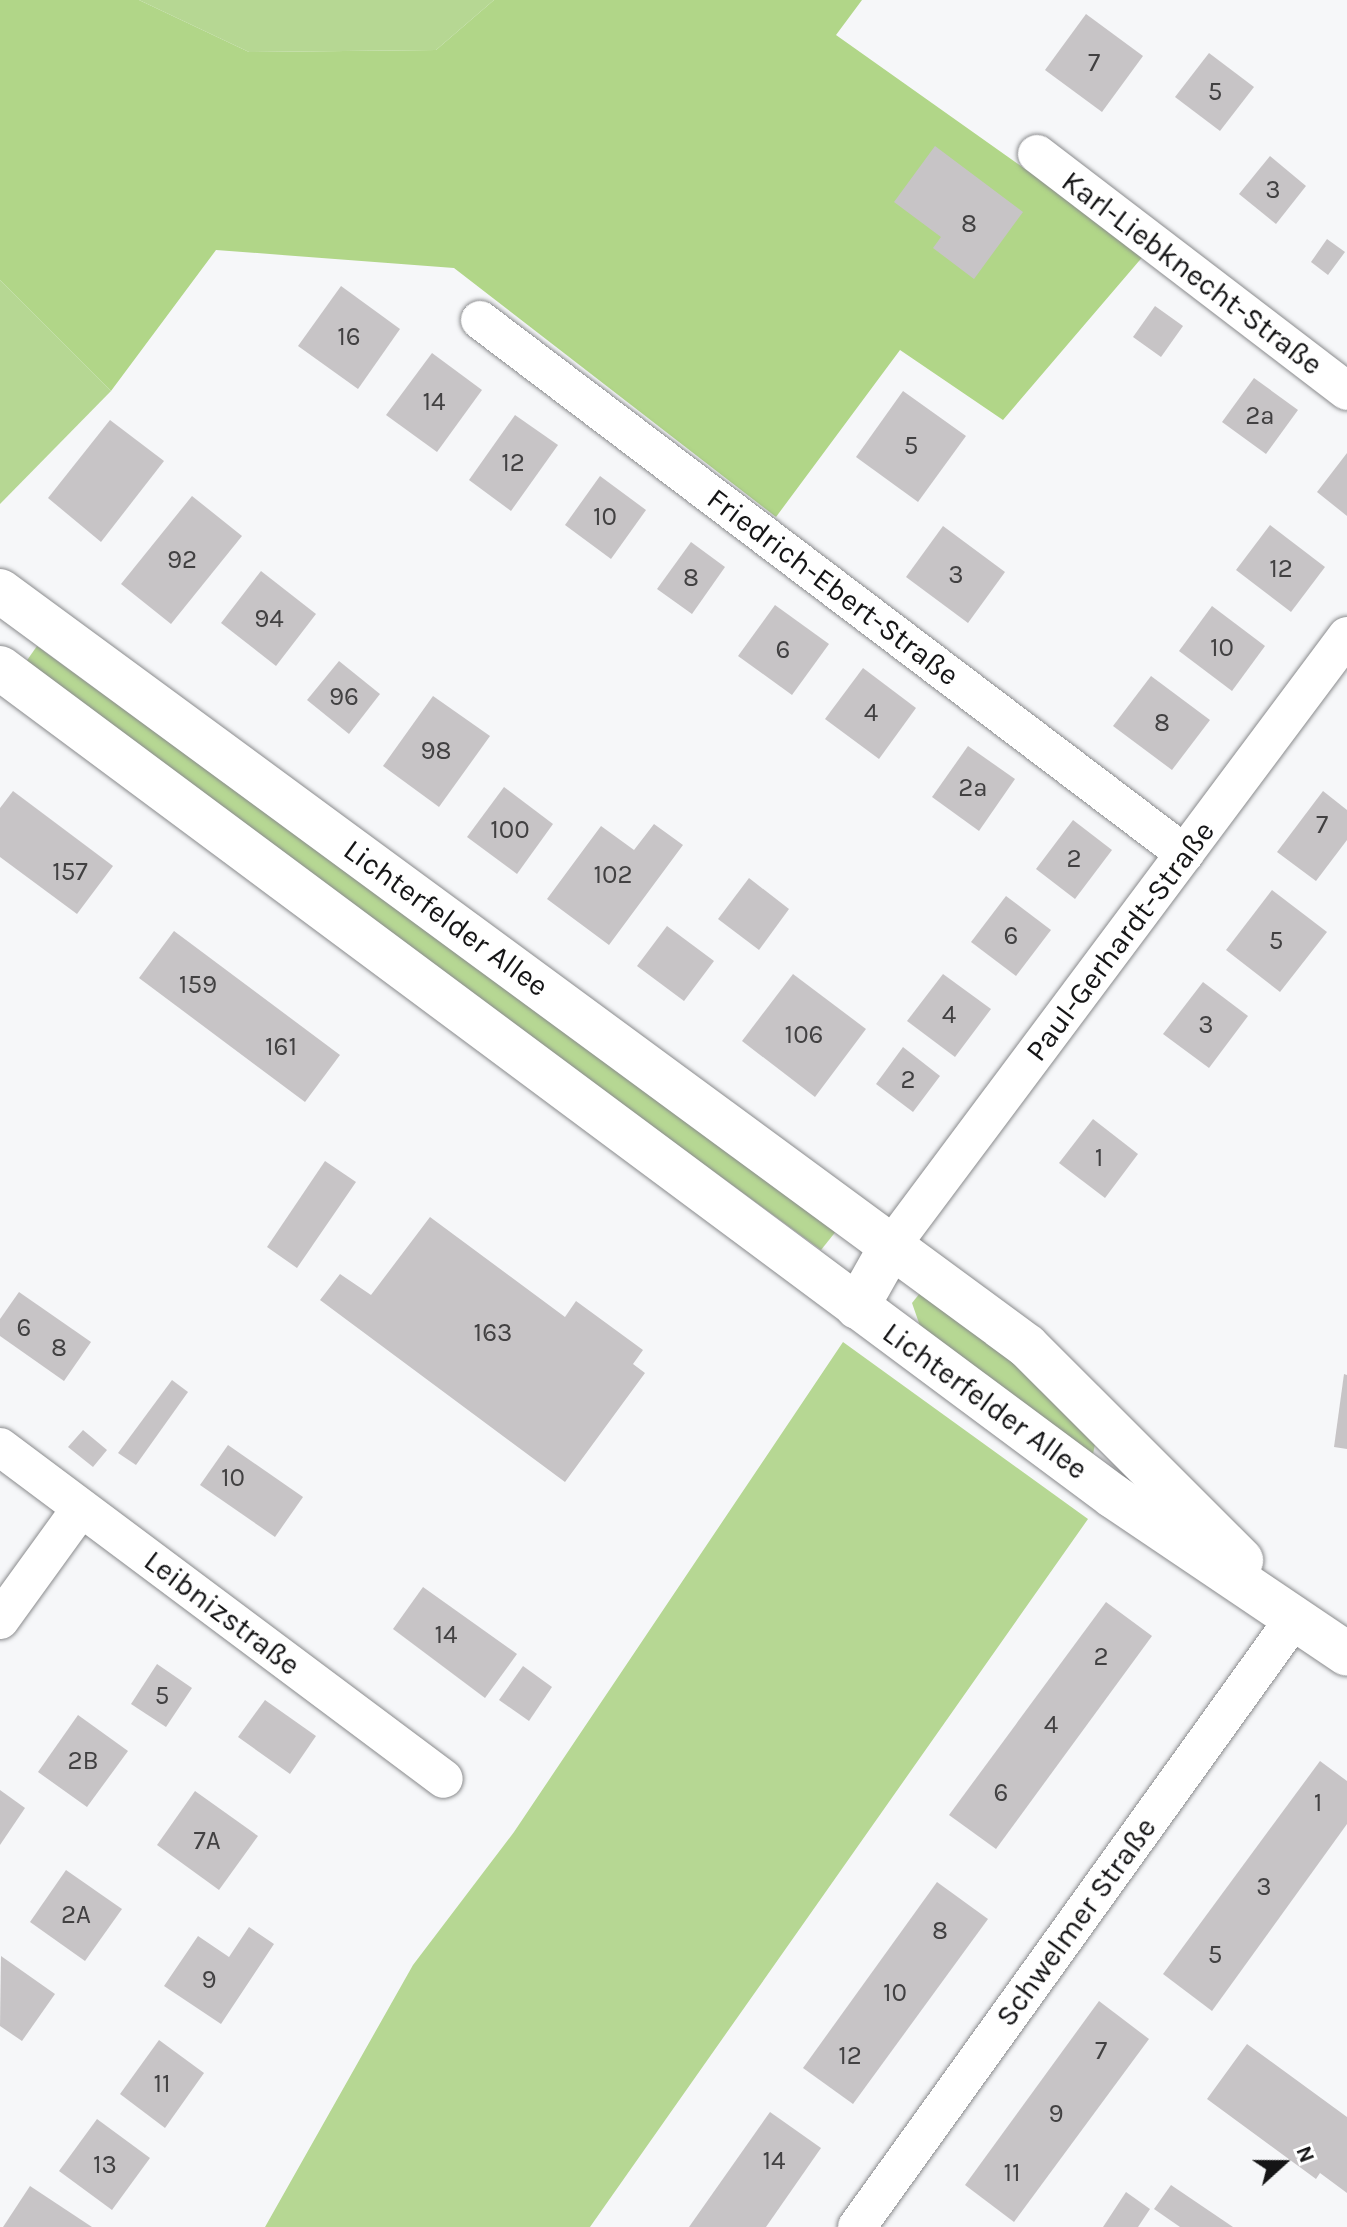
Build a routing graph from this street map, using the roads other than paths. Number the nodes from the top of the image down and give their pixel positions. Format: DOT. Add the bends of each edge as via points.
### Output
graph roads {
  1 [pos="1037,154"];
  2 [pos="480,320"];
  3 [pos="1347,391"];
  4 [pos="3,599"];
  5 [pos="1347,636"];
  6 [pos="0,668"];
  7 [pos="1185,854"];
  8 [pos="892,1245"];
  9 [pos="857,1307"];
  10 [pos="0,1447"];
  11 [pos="81,1508"];
  12 [pos="1296,1616"];
  13 [pos="0,1620"];
  14 [pos="1347,1654"];
  15 [pos="444,1779"];
  16 [pos="857,2227"];
  1 -- 3 [label="street, Karl-Liebknecht-Straße"];
  2 -- 7 [label="street, Friedrich-Ebert-Straße"];
  4 -- 8 [label="main road, Lichterfelder Allee"];
  5 -- 7 [label="street, Paul-Gerhardt-Straße"];
  6 -- 9 [label="main road, Lichterfelder Allee"];
  7 -- 8 [label="street, Paul-Gerhardt-Straße"];
  8 -- 9 [label="main road, Lichterfelder Allee"];
  8 -- 12 [label="main road, Lichterfelder Allee" via="1027,1346"];
  9 -- 12 [label="main road, Lichterfelder Allee" via="1113,1496"];
  10 -- 11 [label="street, Leibnizstraße"];
  11 -- 13 [label="street"];
  11 -- 15 [label="street, Leibnizstraße"];
  12 -- 14 [label="main road"];
  12 -- 16 [label="street, Schwelmer Straße"];
}
